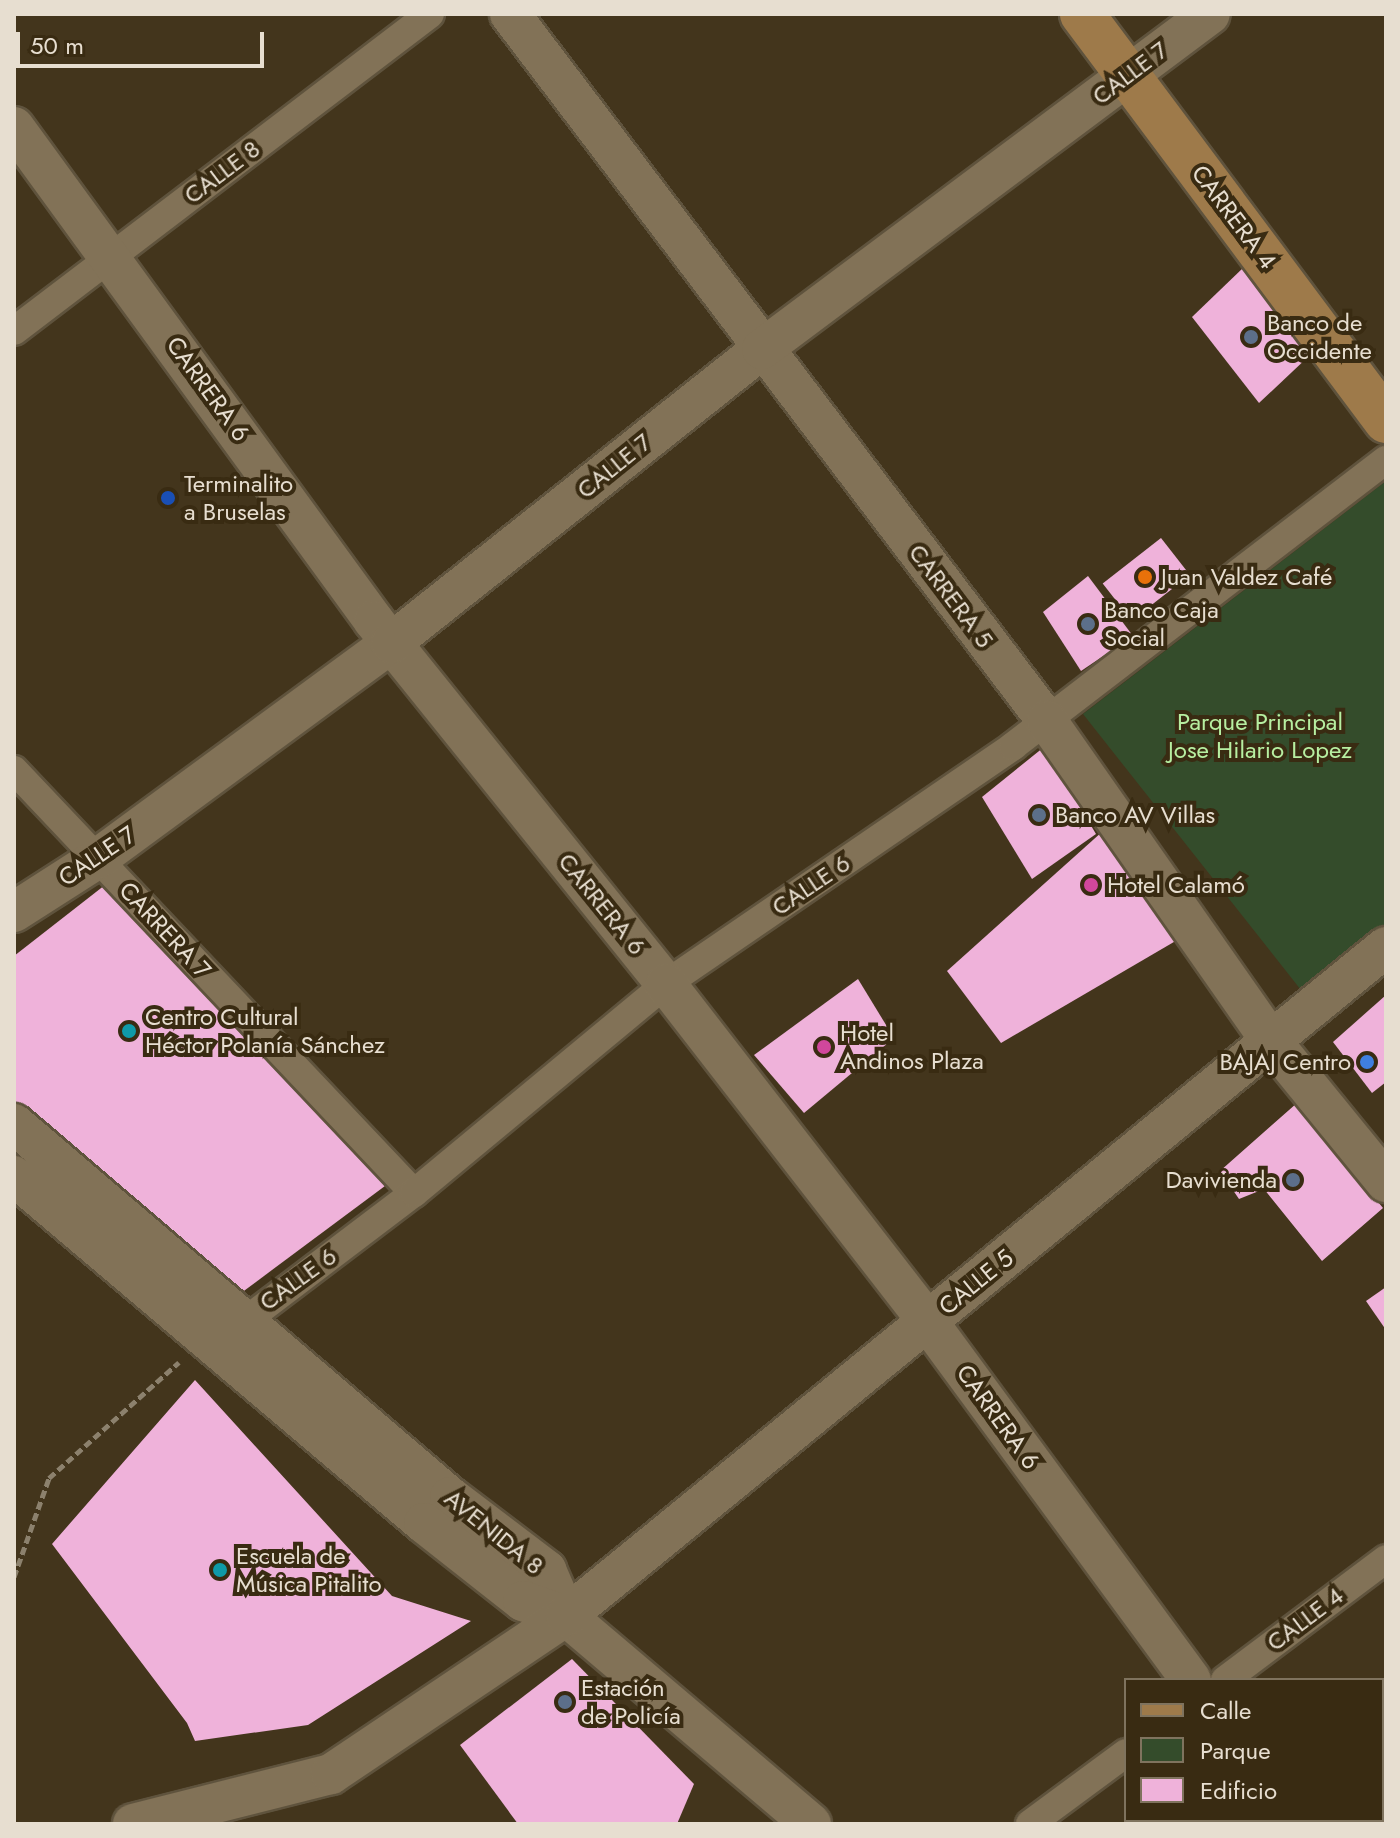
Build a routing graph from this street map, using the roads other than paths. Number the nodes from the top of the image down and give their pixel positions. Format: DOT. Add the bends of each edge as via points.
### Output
graph roads {
  1 [pos="430,14"];
  2 [pos="510,14"];
  3 [pos="1082,14"];
  4 [pos="1210,14"];
  5 [pos="1128,74"];
  6 [pos="14,127"];
  7 [pos="112,255"];
  8 [pos="14,331"];
  9 [pos="762,349"];
  10 [pos="1386,421"];
  11 [pos="1386,460"];
  12 [pos="391,643"];
  13 [pos="1047,721"];
  14 [pos="14,770"];
  15 [pos="97,859"];
  16 [pos="14,912"];
  17 [pos="1386,947"];
  18 [pos="666,984"];
  19 [pos="1271,1041"];
  20 [pos="14,1124"];
  21 [pos="14,1176"];
  22 [pos="1386,1182"];
  23 [pos="414,1193"];
  24 [pos="928,1322"];
  25 [pos="223,1334"];
  26 [pos="1386,1559"];
  27 [pos="566,1616"];
  28 [pos="1190,1678"];
  29 [pos="1228,1678"];
  30 [pos="1124,1754"];
  31 [pos="133,1824"];
  32 [pos="811,1824"];
  33 [pos="1030,1824"];
  1 -- 7 [label="street, CALLE 8"];
  2 -- 9 [label="street, CARRERA 5"];
  3 -- 5 [label="main road, CARRERA 4"];
  4 -- 5 [label="street, CALLE 7"];
  5 -- 9 [label="street, CALLE 7"];
  5 -- 10 [label="main road, CARRERA 4"];
  6 -- 7 [label="street, CARRERA 6"];
  7 -- 8 [label="street, CALLE 8"];
  7 -- 12 [label="street, CARRERA 6"];
  9 -- 12 [label="street, CALLE 7"];
  9 -- 13 [label="street, CARRERA 5"];
  11 -- 13 [label="street, CALLE 6"];
  12 -- 15 [label="street, CALLE 7"];
  12 -- 18 [label="street, CARRERA 6"];
  13 -- 18 [label="street, CALLE 6"];
  13 -- 19 [label="street, CARRERA 5"];
  14 -- 15 [label="street, CARRERA 7"];
  15 -- 16 [label="street, CALLE 7"];
  15 -- 23 [label="street, CARRERA 7"];
  17 -- 19 [label="street, CALLE 5"];
  18 -- 23 [label="street, CALLE 6"];
  18 -- 24 [label="street, CARRERA 6"];
  19 -- 22 [label="street, CARRERA 5"];
  19 -- 24 [label="street, CALLE 5"];
  20 -- 25 [label="street, AVENIDA 8"];
  21 -- 25 [label="street, AVENIDA 8"];
  23 -- 25 [label="street, CALLE 6"];
  24 -- 27 [label="street, CALLE 5"];
  24 -- 28 [label="street, CARRERA 6"];
  25 -- 27 [label="street, AVENIDA 8" via="511,1591"];
  26 -- 29 [label="street, CALLE 4"];
  27 -- 31 [label="street, CALLE 5" via="331,1774"];
  27 -- 32 [label="street"];
  30 -- 33 [label="street"];
}
